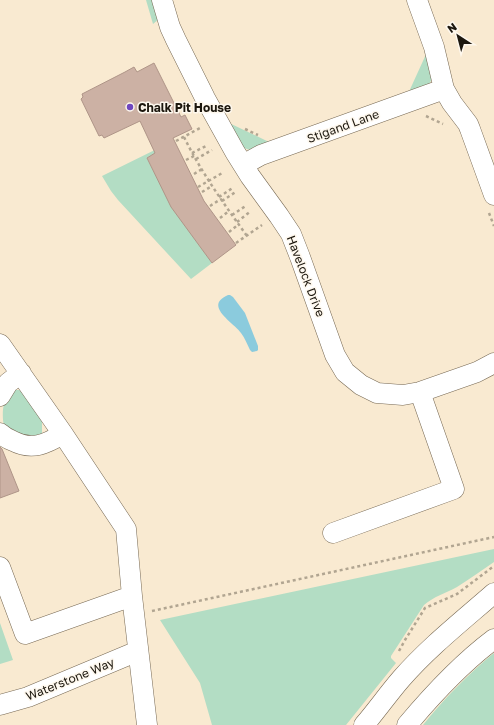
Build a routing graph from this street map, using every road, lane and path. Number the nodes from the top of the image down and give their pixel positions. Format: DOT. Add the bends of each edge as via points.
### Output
graph roads {
  1 [pos="162,0"];
  2 [pos="417,0"];
  3 [pos="444,89"];
  4 [pos="421,114"];
  5 [pos="446,126"];
  6 [pos="242,127"];
  7 [pos="200,128"];
  8 [pos="184,137"];
  9 [pos="262,137"];
  10 [pos="176,140"];
  11 [pos="208,144"];
  12 [pos="212,150"];
  13 [pos="192,153"];
  14 [pos="194,156"];
  15 [pos="196,159"];
  16 [pos="186,160"];
  17 [pos="243,165"];
  18 [pos="202,169"];
  19 [pos="224,172"];
  20 [pos="194,174"];
  21 [pos="208,181"];
  22 [pos="212,186"];
  23 [pos="234,186"];
  24 [pos="198,187"];
  25 [pos="238,191"];
  26 [pos="202,192"];
  27 [pos="221,199"];
  28 [pos="492,204"];
  29 [pos="248,205"];
  30 [pos="210,206"];
  31 [pos="229,211"];
  32 [pos="252,211"];
  33 [pos="232,215"];
  34 [pos="220,218"];
  35 [pos="238,223"];
  36 [pos="262,225"];
  37 [pos="494,226"];
  38 [pos="229,232"];
  39 [pos="247,236"];
  40 [pos="236,243"];
  41 [pos="0,344"];
  42 [pos="494,363"];
  43 [pos="21,373"];
  44 [pos="420,392"];
  45 [pos="0,396"];
  46 [pos="0,433"];
  47 [pos="63,434"];
  48 [pos="333,534"];
  49 [pos="494,537"];
  50 [pos="494,566"];
  51 [pos="0,567"];
  52 [pos="494,593"];
  53 [pos="133,606"];
  54 [pos="494,639"];
  55 [pos="138,651"];
  56 [pos="399,654"];
  57 [pos="0,705"];
  58 [pos="147,725"];
  59 [pos="364,725"];
  60 [pos="407,725"];
  1 -- 17 [label="street, Havelock Drive" via="176,40"];
  2 -- 3 [label="street" via="434,47"];
  3 -- 17 [label="street, Stigand Lane" via="261,155"];
  3 -- 28 [label="street" via="470,128"];
  4 -- 5 [label="path"];
  6 -- 9 [label="path"];
  7 -- 8 [label="path"];
  8 -- 10 [label="path"];
  8 -- 13 [label="path"];
  11 -- 13 [label="path"];
  12 -- 15 [label="path"];
  13 -- 14 [label="path"];
  14 -- 15 [label="path"];
  14 -- 16 [label="path"];
  15 -- 18 [label="path"];
  17 -- 44 [label="street, Havelock Drive" via="294,241 335,355 345,372 361,385 377,393 403,395"];
  18 -- 20 [label="path"];
  18 -- 21 [label="path"];
  19 -- 21 [label="path"];
  21 -- 22 [label="path"];
  21 -- 24 [label="path"];
  22 -- 26 [label="path"];
  22 -- 27 [label="path"];
  23 -- 27 [label="path"];
  25 -- 27 [label="path"];
  27 -- 30 [label="path"];
  27 -- 31 [label="path"];
  28 -- 37 [label="path"];
  29 -- 33 [label="path"];
  31 -- 33 [label="path"];
  31 -- 34 [label="path"];
  32 -- 35 [label="path"];
  33 -- 35 [label="path"];
  35 -- 38 [label="path"];
  35 -- 39 [label="path"];
  36 -- 39 [label="path"];
  39 -- 40 [label="path"];
  41 -- 43 [label="street"];
  42 -- 44 [label="street, Havelock Drive" via="477,372"];
  43 -- 45 [label="street" via="8,383"];
  43 -- 47 [label="street"];
  44 -- 48 [label="street" via="454,489"];
  46 -- 47 [label="street" via="19,444 31,446 51,441"];
  47 -- 53 [label="street" via="126,529"];
  49 -- 53 [label="path"];
  50 -- 56 [label="path" via="457,594 425,608 404,640"];
  51 -- 53 [label="street" via="25,634"];
  52 -- 59 [label="street" via="444,635 412,667"];
  53 -- 55 [label="street"];
  54 -- 60 [label="street" via="448,680"];
  55 -- 57 [label="street, Waterstone Way" via="28,697"];
  55 -- 58 [label="street"];
}
